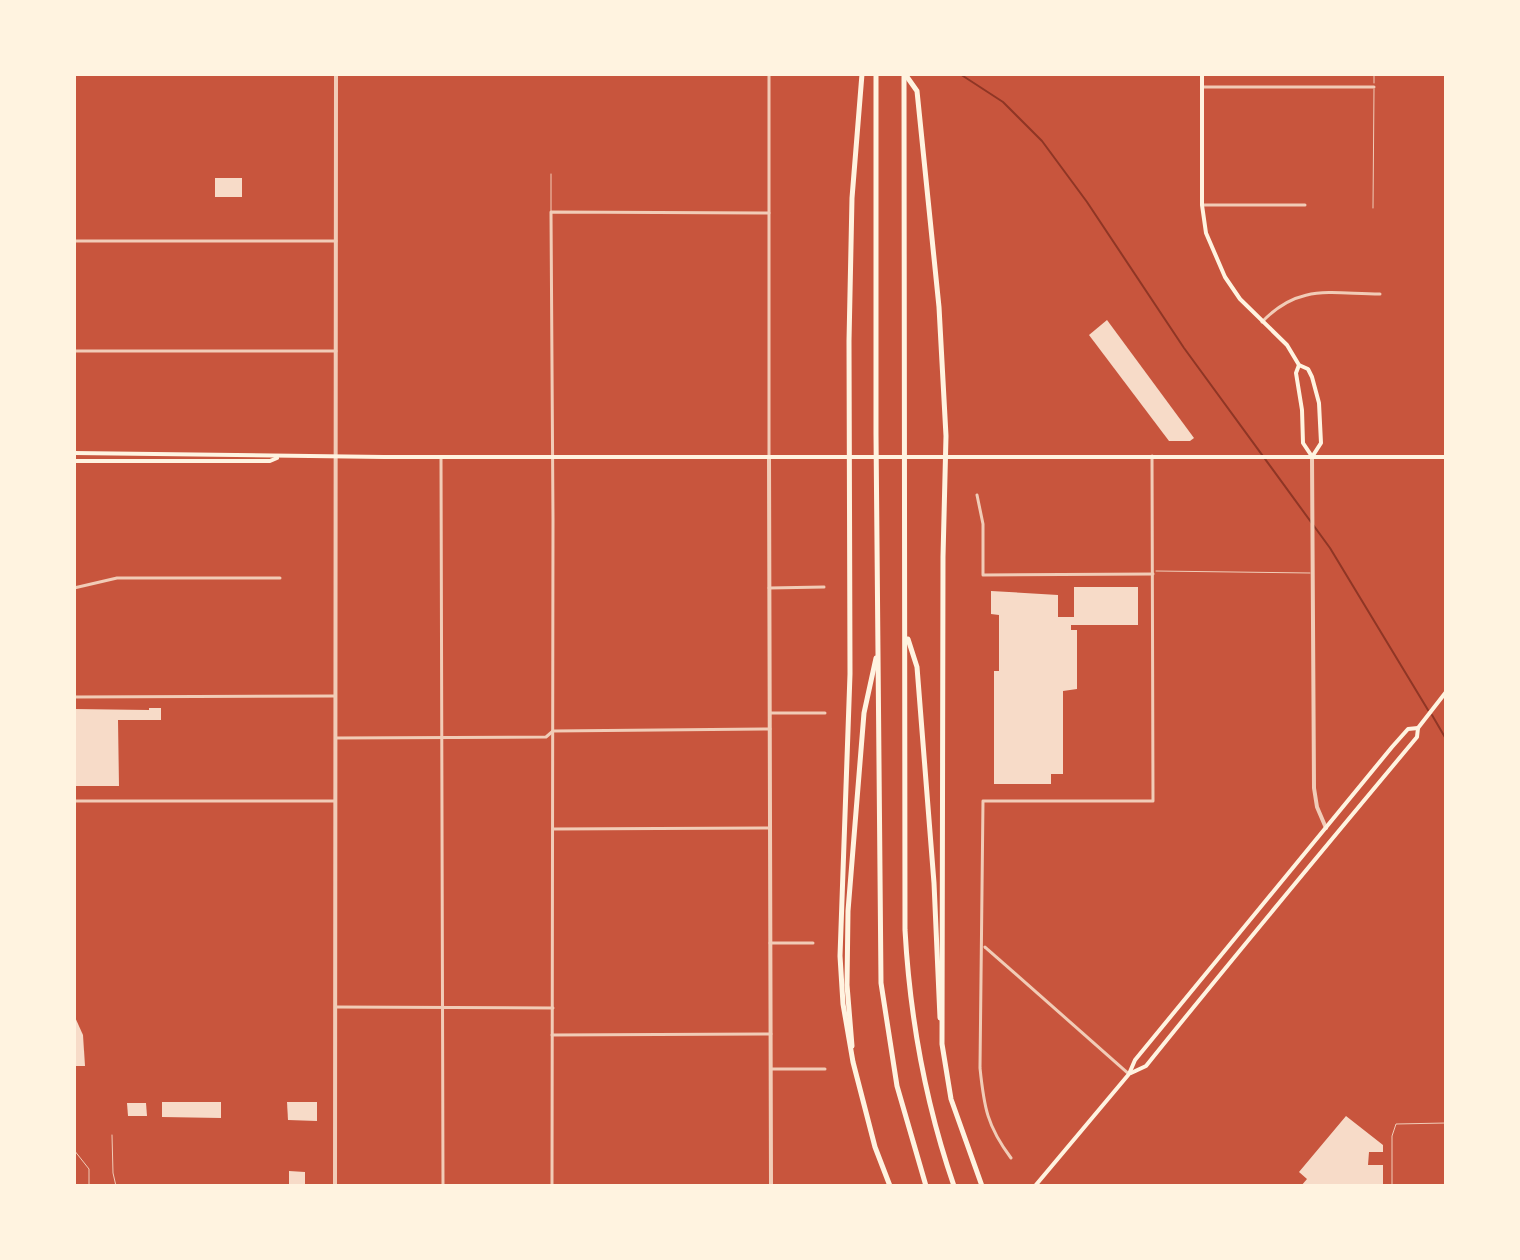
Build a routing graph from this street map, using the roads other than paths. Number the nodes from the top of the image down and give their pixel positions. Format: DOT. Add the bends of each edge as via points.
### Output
graph roads {
  1 [pos="336,74"];
  2 [pos="769,74"];
  3 [pos="862,74"];
  4 [pos="876,74"];
  5 [pos="905,74"];
  6 [pos="1202,74"];
  7 [pos="1374,74"];
  8 [pos="1202,87"];
  9 [pos="1374,87"];
  10 [pos="551,174"];
  11 [pos="1202,205"];
  12 [pos="1305,205"];
  13 [pos="1373,208"];
  14 [pos="551,212"];
  15 [pos="769,213"];
  16 [pos="74,241"];
  17 [pos="336,241"];
  18 [pos="1380,294"];
  19 [pos="1262,322"];
  20 [pos="74,351"];
  21 [pos="336,351"];
  22 [pos="1299,365"];
  23 [pos="74,453"];
  24 [pos="334,456"];
  25 [pos="552,456"];
  26 [pos="945,456"];
  27 [pos="1152,456"];
  28 [pos="279,457"];
  29 [pos="441,457"];
  30 [pos="769,457"];
  31 [pos="849,457"];
  32 [pos="1312,457"];
  33 [pos="1446,457"];
  34 [pos="74,461"];
  35 [pos="977,495"];
  36 [pos="1153,573"];
  37 [pos="1313,573"];
  38 [pos="280,578"];
  39 [pos="824,587"];
  40 [pos="74,588"];
  41 [pos="769,588"];
  42 [pos="907,634"];
  43 [pos="878,650"];
  44 [pos="1446,692"];
  45 [pos="335,696"];
  46 [pos="74,697"];
  47 [pos="770,713"];
  48 [pos="825,713"];
  49 [pos="1418,728"];
  50 [pos="770,729"];
  51 [pos="553,731"];
  52 [pos="441,737"];
  53 [pos="334,738"];
  54 [pos="74,801"];
  55 [pos="334,801"];
  56 [pos="770,828"];
  57 [pos="1326,828"];
  58 [pos="553,829"];
  59 [pos="770,943"];
  60 [pos="813,943"];
  61 [pos="983,946"];
  62 [pos="334,1007"];
  63 [pos="443,1008"];
  64 [pos="553,1008"];
  65 [pos="942,1027"];
  66 [pos="771,1034"];
  67 [pos="552,1035"];
  68 [pos="853,1062"];
  69 [pos="771,1069"];
  70 [pos="825,1069"];
  71 [pos="1129,1074"];
  72 [pos="1446,1123"];
  73 [pos="112,1135"];
  74 [pos="74,1150"];
  75 [pos="1011,1158"];
  76 [pos="89,1186"];
  77 [pos="116,1186"];
  78 [pos="335,1186"];
  79 [pos="443,1186"];
  80 [pos="552,1186"];
  81 [pos="771,1186"];
  82 [pos="890,1186"];
  83 [pos="926,1186"];
  84 [pos="954,1186"];
  85 [pos="982,1186"];
  86 [pos="1035,1186"];
  87 [pos="1392,1186"];
  1 -- 17 [label="street"];
  2 -- 15 [label="street"];
  3 -- 31 [label="highway" via="852,198"];
  4 -- 43 [label="highway"];
  5 -- 26 [label="highway" via="917,91 939,307"];
  5 -- 42 [label="highway"];
  6 -- 8 [label="main road"];
  7 -- 9 [label="lane"];
  8 -- 9 [label="street"];
  8 -- 11 [label="main road"];
  9 -- 13 [label="lane"];
  10 -- 14 [label="lane"];
  11 -- 12 [label="street"];
  11 -- 19 [label="main road" via="1206,233 1225,277"];
  14 -- 15 [label="street"];
  14 -- 25 [label="street"];
  15 -- 30 [label="street"];
  16 -- 17 [label="street"];
  17 -- 21 [label="street"];
  18 -- 19 [label="street" via="1305,294 1284,302"];
  19 -- 22 [label="main road"];
  20 -- 21 [label="street"];
  21 -- 24 [label="street"];
  22 -- 32 [label="main road" via="1303,443"];
  22 -- 32 [label="main road" via="1308,369 1319,403 1321,443"];
  23 -- 28 [label="main road"];
  24 -- 28 [label="main road"];
  24 -- 29 [label="main road"];
  24 -- 45 [label="street"];
  25 -- 29 [label="main road"];
  25 -- 30 [label="main road"];
  25 -- 51 [label="street"];
  26 -- 27 [label="main road"];
  26 -- 31 [label="main road"];
  26 -- 65 [label="highway"];
  27 -- 32 [label="main road"];
  27 -- 36 [label="street"];
  28 -- 34 [label="main road"];
  29 -- 52 [label="street"];
  30 -- 31 [label="main road"];
  30 -- 41 [label="street"];
  31 -- 68 [label="highway" via="850,674 840,956"];
  32 -- 33 [label="main road"];
  32 -- 37 [label="street"];
  35 -- 36 [label="street" via="983,575"];
  36 -- 37 [label="lane"];
  36 -- 61 [label="street" via="1153,801 983,801"];
  37 -- 57 [label="street" via="1314,788"];
  38 -- 40 [label="street" via="117,578"];
  39 -- 41 [label="street"];
  41 -- 47 [label="street"];
  42 -- 65 [label="highway" via="917,667"];
  42 -- 84 [label="highway" via="908,983 922,1078"];
  43 -- 68 [label="highway" via="864,713 848,911"];
  43 -- 83 [label="highway" via="881,983 897,1086"];
  44 -- 49 [label="main road"];
  45 -- 46 [label="street"];
  45 -- 53 [label="street"];
  47 -- 48 [label="street"];
  47 -- 50 [label="street"];
  49 -- 57 [label="main road" via="1408,729"];
  49 -- 71 [label="main road" via="1417,737 1146,1066"];
  50 -- 51 [label="street"];
  50 -- 56 [label="street"];
  51 -- 52 [label="street" via="546,737"];
  51 -- 58 [label="street"];
  52 -- 53 [label="street"];
  52 -- 63 [label="street"];
  53 -- 55 [label="street"];
  54 -- 55 [label="street"];
  55 -- 62 [label="street"];
  56 -- 58 [label="street"];
  56 -- 59 [label="street"];
  57 -- 71 [label="main road" via="1135,1060"];
  58 -- 64 [label="street"];
  59 -- 60 [label="street"];
  59 -- 66 [label="street"];
  61 -- 71 [label="street"];
  61 -- 75 [label="street" via="984,1109 993,1134"];
  62 -- 63 [label="street"];
  62 -- 78 [label="street"];
  63 -- 64 [label="street"];
  63 -- 79 [label="street"];
  64 -- 67 [label="street"];
  65 -- 85 [label="highway" via="951,1099"];
  66 -- 67 [label="street"];
  66 -- 69 [label="street"];
  67 -- 80 [label="street"];
  68 -- 82 [label="highway"];
  69 -- 70 [label="street"];
  69 -- 81 [label="street"];
  71 -- 86 [label="main road"];
  72 -- 87 [label="lane" via="1396,1124"];
  73 -- 77 [label="lane"];
  74 -- 76 [label="lane" via="89,1169"];
}
